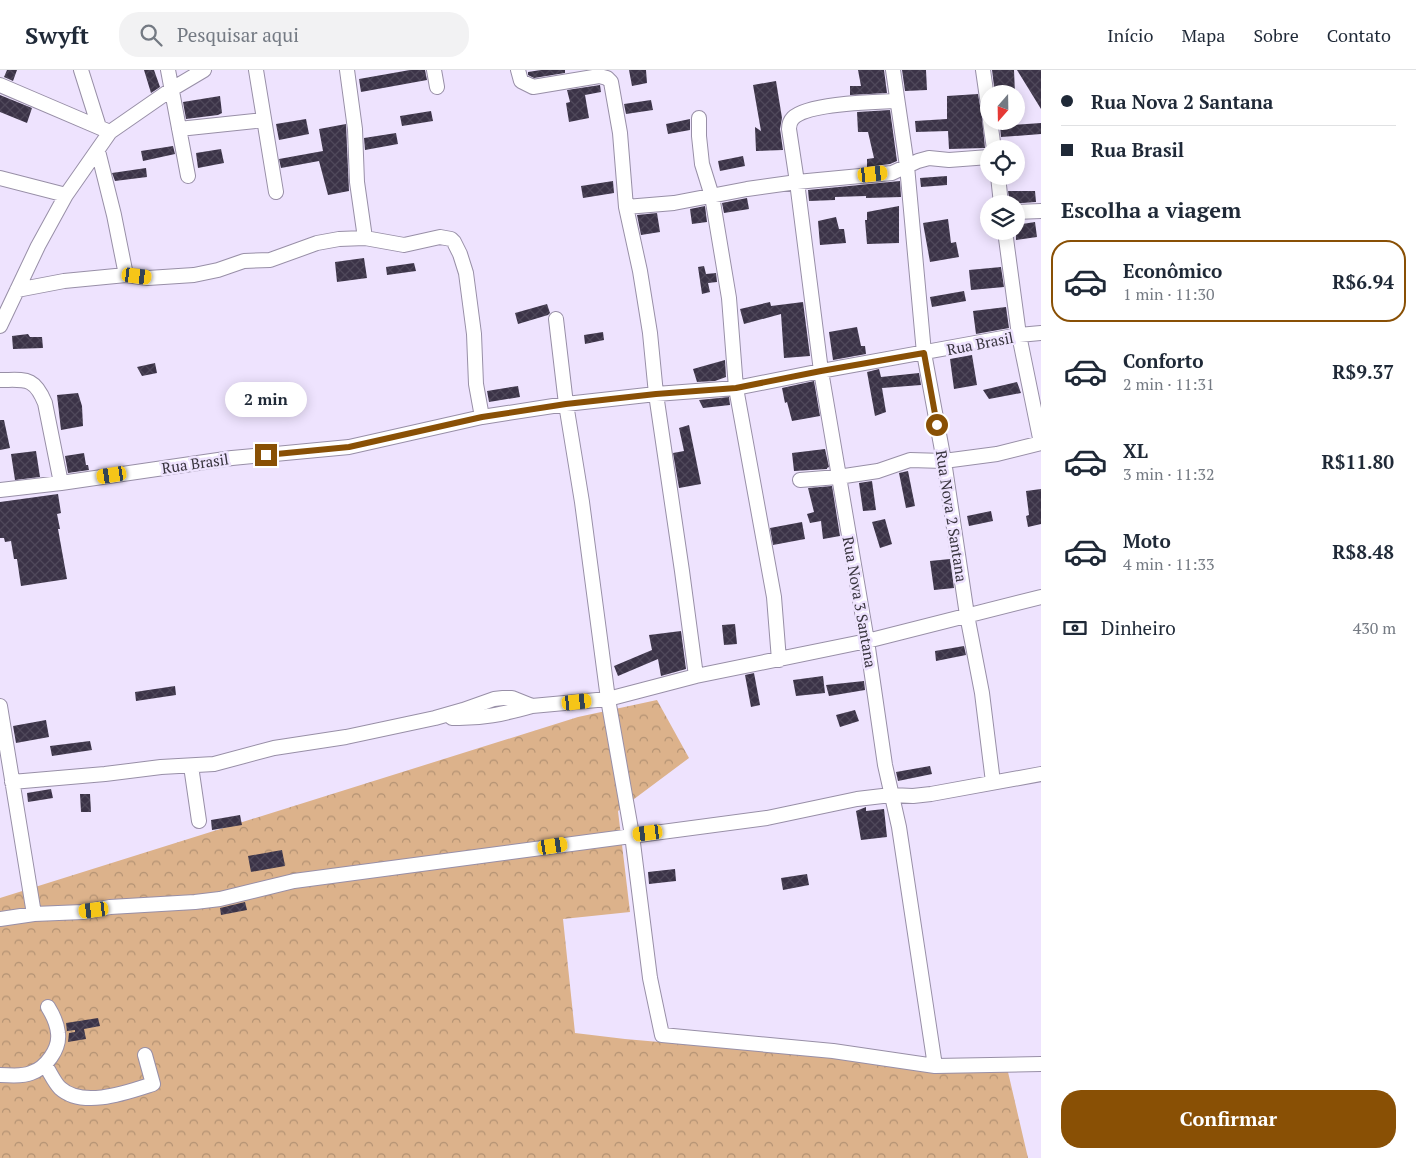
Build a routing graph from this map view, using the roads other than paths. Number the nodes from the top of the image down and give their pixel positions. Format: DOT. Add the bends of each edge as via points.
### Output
graph roads {
  1 [pos="81,70"];
  2 [pos="168,70"];
  3 [pos="204,70"];
  4 [pos="256,70"];
  5 [pos="347,70"];
  6 [pos="434,70"];
  7 [pos="518,70"];
  8 [pos="893,70"];
  9 [pos="983,70"];
  10 [pos="0,85"];
  11 [pos="985,85"];
  12 [pos="437,87"];
  13 [pos="172,89"];
  14 [pos="897,101"];
  15 [pos="699,118"];
  16 [pos="264,120"];
  17 [pos="104,129"];
  18 [pos="179,129"];
  19 [pos="98,151"];
  20 [pos="980,158"];
  21 [pos="907,166"];
  22 [pos="188,176"];
  23 [pos="0,178"];
  24 [pos="797,182"];
  25 [pos="276,192"];
  26 [pos="66,195"];
  27 [pos="712,196"];
  28 [pos="626,207"];
  29 [pos="1041,211"];
  30 [pos="1025,212"];
  31 [pos="365,238"];
  32 [pos="1006,240"];
  33 [pos="126,275"];
  34 [pos="17,290"];
  35 [pos="556,319"];
  36 [pos="0,326"];
  37 [pos="1041,333"];
  38 [pos="1018,335"];
  39 [pos="924,353"];
  40 [pos="821,371"];
  41 [pos="0,380"];
  42 [pos="736,388"];
  43 [pos="656,394"];
  44 [pos="566,404"];
  45 [pos="482,417"];
  46 [pos="1041,443"];
  47 [pos="944,461"];
  48 [pos="838,477"];
  49 [pos="800,480"];
  50 [pos="61,483"];
  51 [pos="0,490"];
  52 [pos="1041,597"];
  53 [pos="967,615"];
  54 [pos="867,641"];
  55 [pos="779,660"];
  56 [pos="696,676"];
  57 [pos="608,699"];
  58 [pos="0,706"];
  59 [pos="191,766"];
  60 [pos="1041,774"];
  61 [pos="12,782"];
  62 [pos="993,782"];
  63 [pos="892,795"];
  64 [pos="199,822"];
  65 [pos="632,835"];
  66 [pos="34,914"];
  67 [pos="0,919"];
  68 [pos="48,1007"];
  69 [pos="145,1055"];
  70 [pos="1041,1064"];
  71 [pos="45,1065"];
  72 [pos="935,1066"];
  73 [pos="0,1075"];
  1 -- 17 [label="street"];
  2 -- 13 [label="street"];
  3 -- 13 [label="street"];
  4 -- 16 [label="street"];
  5 -- 31 [label="street"];
  6 -- 12 [label="street"];
  7 -- 28 [label="street" via="521,82 533,87 599,76 611,82 620,133"];
  8 -- 14 [label="street, Rua Nova 2 Santana"];
  9 -- 11 [label="street"];
  10 -- 17 [label="street"];
  13 -- 17 [label="street"];
  13 -- 18 [label="street"];
  14 -- 21 [label="street, Rua Nova 2 Santana"];
  14 -- 24 [label="street, Rua Nova 3 Santana" via="834,106 812,110 792,119 789,123 790,137"];
  15 -- 27 [label="street" via="702,164"];
  16 -- 18 [label="street"];
  16 -- 25 [label="street"];
  17 -- 19 [label="street"];
  18 -- 22 [label="street"];
  19 -- 26 [label="street"];
  19 -- 33 [label="street"];
  20 -- 21 [label="street" via="929,158"];
  21 -- 24 [label="street" via="892,173"];
  21 -- 39 [label="street, Rua Nova 2 Santana"];
  23 -- 26 [label="street"];
  24 -- 27 [label="street"];
  24 -- 40 [label="street, Rua Nova 3 Santana"];
  26 -- 34 [label="street"];
  27 -- 28 [label="street"];
  27 -- 42 [label="street" via="729,298"];
  28 -- 43 [label="street" via="650,333"];
  29 -- 30 [label="street"];
  31 -- 33 [label="street" via="317,243 270,260 244,261 194,275 148,278"];
  31 -- 45 [label="street" via="404,245 440,237 454,242 466,273 474,334 475,377"];
  32 -- 38 [label="street"];
  33 -- 34 [label="street"];
  34 -- 36 [label="street"];
  35 -- 44 [label="street"];
  37 -- 38 [label="street, Rua Brasil"];
  38 -- 39 [label="street, Rua Brasil"];
  38 -- 46 [label="street"];
  39 -- 40 [label="street, Rua Brasil"];
  39 -- 47 [label="street, Rua Nova 2 Santana"];
  40 -- 42 [label="street, Rua Brasil"];
  40 -- 48 [label="street, Rua Nova 3 Santana"];
  41 -- 50 [label="street" via="28,381 40,392 45,402"];
  42 -- 43 [label="street, Rua Brasil"];
  42 -- 55 [label="street" via="774,596"];
  43 -- 44 [label="street, Rua Brasil"];
  43 -- 56 [label="street"];
  44 -- 45 [label="street, Rua Brasil"];
  44 -- 57 [label="street"];
  45 -- 50 [label="street, Rua Brasil" via="349,447 232,458"];
  46 -- 47 [label="street" via="997,454"];
  47 -- 48 [label="street" via="910,460 878,471"];
  47 -- 53 [label="street, Rua Nova 2 Santana"];
  48 -- 49 [label="street"];
  48 -- 54 [label="street, Rua Nova 3 Santana"];
  50 -- 51 [label="street, Rua Brasil"];
  52 -- 53 [label="street"];
  53 -- 54 [label="street"];
  53 -- 62 [label="street, Rua Nova 2 Santana" via="982,693"];
  54 -- 55 [label="street"];
  54 -- 63 [label="street, Rua Nova 3 Santana"];
  55 -- 56 [label="street"];
  56 -- 57 [label="street"];
  57 -- 59 [label="street" via="532,706 517,700 494,699 435,718 274,748 222,763"];
  57 -- 65 [label="street"];
  58 -- 61 [label="street"];
  59 -- 61 [label="street"];
  59 -- 64 [label="street"];
  60 -- 62 [label="street"];
  61 -- 66 [label="street"];
  62 -- 63 [label="street" via="922,795"];
  63 -- 65 [label="street" via="767,818"];
  63 -- 72 [label="street, Rua Nova 3 Santana"];
  65 -- 66 [label="street" via="294,881 220,899"];
  65 -- 72 [label="street" via="649,969 662,1035 833,1051"];
  66 -- 67 [label="street"];
  68 -- 71 [label="street" via="59,1035"];
  69 -- 71 [label="street" via="153,1084 87,1099 60,1087"];
  70 -- 72 [label="street"];
  71 -- 73 [label="street" via="31,1073"];
}
